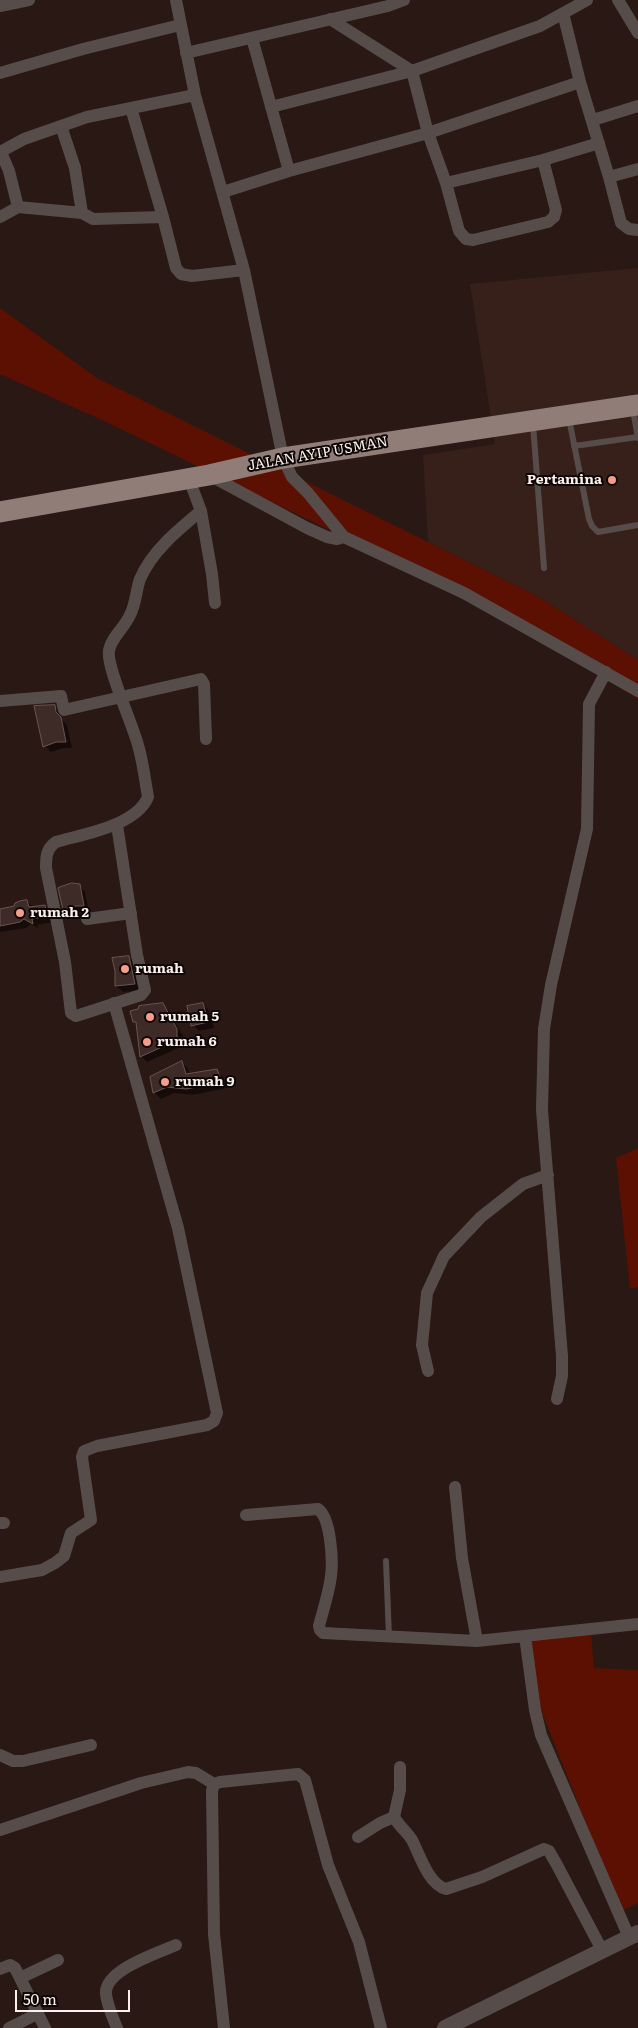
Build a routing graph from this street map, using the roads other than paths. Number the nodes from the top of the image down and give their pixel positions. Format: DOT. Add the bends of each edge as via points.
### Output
graph roads {
  1 [pos="29,0"];
  2 [pos="176,0"];
  3 [pos="404,0"];
  4 [pos="587,0"];
  5 [pos="618,0"];
  6 [pos="388,3"];
  7 [pos="0,6"];
  8 [pos="563,13"];
  9 [pos="330,19"];
  10 [pos="180,25"];
  11 [pos="638,33"];
  12 [pos="252,38"];
  13 [pos="186,53"];
  14 [pos="412,71"];
  15 [pos="0,73"];
  16 [pos="580,82"];
  17 [pos="195,95"];
  18 [pos="271,106"];
  19 [pos="638,106"];
  20 [pos="131,108"];
  21 [pos="592,120"];
  22 [pos="61,126"];
  23 [pos="428,134"];
  24 [pos="599,143"];
  25 [pos="0,152"];
  26 [pos="543,160"];
  27 [pos="638,169"];
  28 [pos="289,172"];
  29 [pos="609,177"];
  30 [pos="446,183"];
  31 [pos="223,192"];
  32 [pos="18,207"];
  33 [pos="82,213"];
  34 [pos="0,217"];
  35 [pos="163,218"];
  36 [pos="638,230"];
  37 [pos="244,270"];
  38 [pos="635,406"];
  39 [pos="568,415"];
  40 [pos="532,420"];
  41 [pos="638,438"];
  42 [pos="574,446"];
  43 [pos="283,458"];
  44 [pos="199,477"];
  45 [pos="201,511"];
  46 [pos="0,512"];
  47 [pos="638,525"];
  48 [pos="344,537"];
  49 [pos="544,568"];
  50 [pos="215,603"];
  51 [pos="606,672"];
  52 [pos="638,691"];
  53 [pos="122,697"];
  54 [pos="0,701"];
  55 [pos="206,739"];
  56 [pos="117,825"];
  57 [pos="131,913"];
  58 [pos="87,919"];
  59 [pos="114,1003"];
  60 [pos="548,1175"];
  61 [pos="428,1371"];
  62 [pos="557,1399"];
  63 [pos="455,1487"];
  64 [pos="246,1515"];
  65 [pos="386,1561"];
  66 [pos="0,1577"];
  67 [pos="638,1624"];
  68 [pos="525,1636"];
  69 [pos="389,1637"];
  70 [pos="476,1641"];
  71 [pos="91,1745"];
  72 [pos="0,1755"];
  73 [pos="400,1767"];
  74 [pos="214,1784"];
  75 [pos="394,1817"];
  76 [pos="0,1830"];
  77 [pos="358,1837"];
  78 [pos="634,1935"];
  79 [pos="176,1945"];
  80 [pos="602,1950"];
  81 [pos="58,1960"];
  82 [pos="0,1969"];
  83 [pos="20,1978"];
  84 [pos="38,2014"];
  85 [pos="8,2028"];
  86 [pos="45,2028"];
  87 [pos="116,2028"];
  88 [pos="224,2028"];
  89 [pos="380,2028"];
  90 [pos="445,2028"];
  1 -- 7 [label="street"];
  2 -- 10 [label="street"];
  3 -- 6 [label="street"];
  4 -- 8 [label="street"];
  5 -- 11 [label="street"];
  6 -- 9 [label="street"];
  8 -- 14 [label="street" via="540,26"];
  8 -- 16 [label="street"];
  9 -- 12 [label="street"];
  9 -- 14 [label="street"];
  10 -- 13 [label="street"];
  10 -- 15 [label="street"];
  12 -- 13 [label="street"];
  12 -- 18 [label="street"];
  13 -- 17 [label="street"];
  14 -- 18 [label="street"];
  14 -- 23 [label="street"];
  16 -- 21 [label="street"];
  16 -- 23 [label="street"];
  17 -- 20 [label="street"];
  17 -- 31 [label="street"];
  18 -- 28 [label="street"];
  19 -- 21 [label="street"];
  20 -- 22 [label="street"];
  20 -- 35 [label="street"];
  21 -- 24 [label="street"];
  22 -- 25 [label="street"];
  22 -- 33 [label="street" via="75,168"];
  23 -- 28 [label="street"];
  23 -- 30 [label="street"];
  24 -- 26 [label="street"];
  24 -- 29 [label="street"];
  25 -- 32 [label="street" via="9,171"];
  26 -- 30 [label="street"];
  26 -- 30 [label="street" via="556,210 554,217 548,222 473,240 466,239 459,231"];
  27 -- 29 [label="street"];
  28 -- 31 [label="street"];
  29 -- 36 [label="street" via="621,223 629,229"];
  31 -- 37 [label="street"];
  32 -- 33 [label="street"];
  32 -- 34 [label="street"];
  33 -- 35 [label="street" via="93,219"];
  35 -- 37 [label="street" via="176,268 181,274 192,276"];
  37 -- 43 [label="street"];
  38 -- 39 [label="main road, JALAN AYIP USMAN"];
  38 -- 41 [label="lane"];
  39 -- 40 [label="main road, JALAN AYIP USMAN"];
  39 -- 42 [label="lane"];
  40 -- 43 [label="main road, JALAN AYIP USMAN"];
  40 -- 49 [label="lane"];
  41 -- 42 [label="lane"];
  42 -- 47 [label="lane" via="592,526 598,532"];
  43 -- 44 [label="main road, JALAN AYIP USMAN"];
  43 -- 48 [label="street" via="292,477"];
  44 -- 45 [label="street"];
  44 -- 46 [label="main road, JALAN AYIP USMAN"];
  44 -- 48 [label="street" via="327,537"];
  45 -- 50 [label="street"];
  45 -- 53 [label="street" via="175,532 153,558 140,579 131,614 122,631 112,640 108,652"];
  48 -- 51 [label="street" via="464,593"];
  51 -- 52 [label="street"];
  51 -- 60 [label="street" via="588,704 587,829 546,1008 542,1110"];
  53 -- 54 [label="street" via="64,710 61,696"];
  53 -- 55 [label="street" via="200,679 204,684"];
  53 -- 56 [label="street" via="138,745 148,797 142,808"];
  56 -- 57 [label="street"];
  56 -- 59 [label="street" via="56,842 46,855 71,1013 76,1016"];
  57 -- 58 [label="street"];
  57 -- 59 [label="street" via="145,990 141,996"];
  59 -- 66 [label="street" via="178,1228 217,1413 214,1421 207,1425 84,1451 82,1457 92,1520 71,1533 64,1556 55,1563 42,1570"];
  60 -- 61 [label="street" via="523,1184 481,1217 444,1256 427,1293 422,1345"];
  60 -- 62 [label="street" via="562,1356"];
  63 -- 70 [label="street" via="462,1558"];
  64 -- 69 [label="street" via="311,1509 322,1512 328,1525 331,1575 320,1630 324,1633"];
  65 -- 69 [label="lane"];
  67 -- 68 [label="street"];
  68 -- 70 [label="street"];
  68 -- 78 [label="street" via="541,1735"];
  69 -- 70 [label="street"];
  71 -- 72 [label="street" via="23,1761"];
  73 -- 75 [label="street" via="400,1790"];
  74 -- 76 [label="street" via="188,1772 141,1783"];
  74 -- 88 [label="street" via="214,1934"];
  74 -- 89 [label="street" via="298,1774 305,1780 328,1865 359,1942"];
  75 -- 77 [label="street"];
  75 -- 80 [label="street" via="434,1880 446,1889 544,1848 549,1851"];
  78 -- 80 [label="street"];
  79 -- 87 [label="street" via="119,1971 111,1980 106,1993"];
  80 -- 90 [label="street"];
  81 -- 83 [label="street"];
  82 -- 83 [label="street" via="10,1965"];
  83 -- 84 [label="street"];
  84 -- 85 [label="street"];
  84 -- 86 [label="street"];
}
